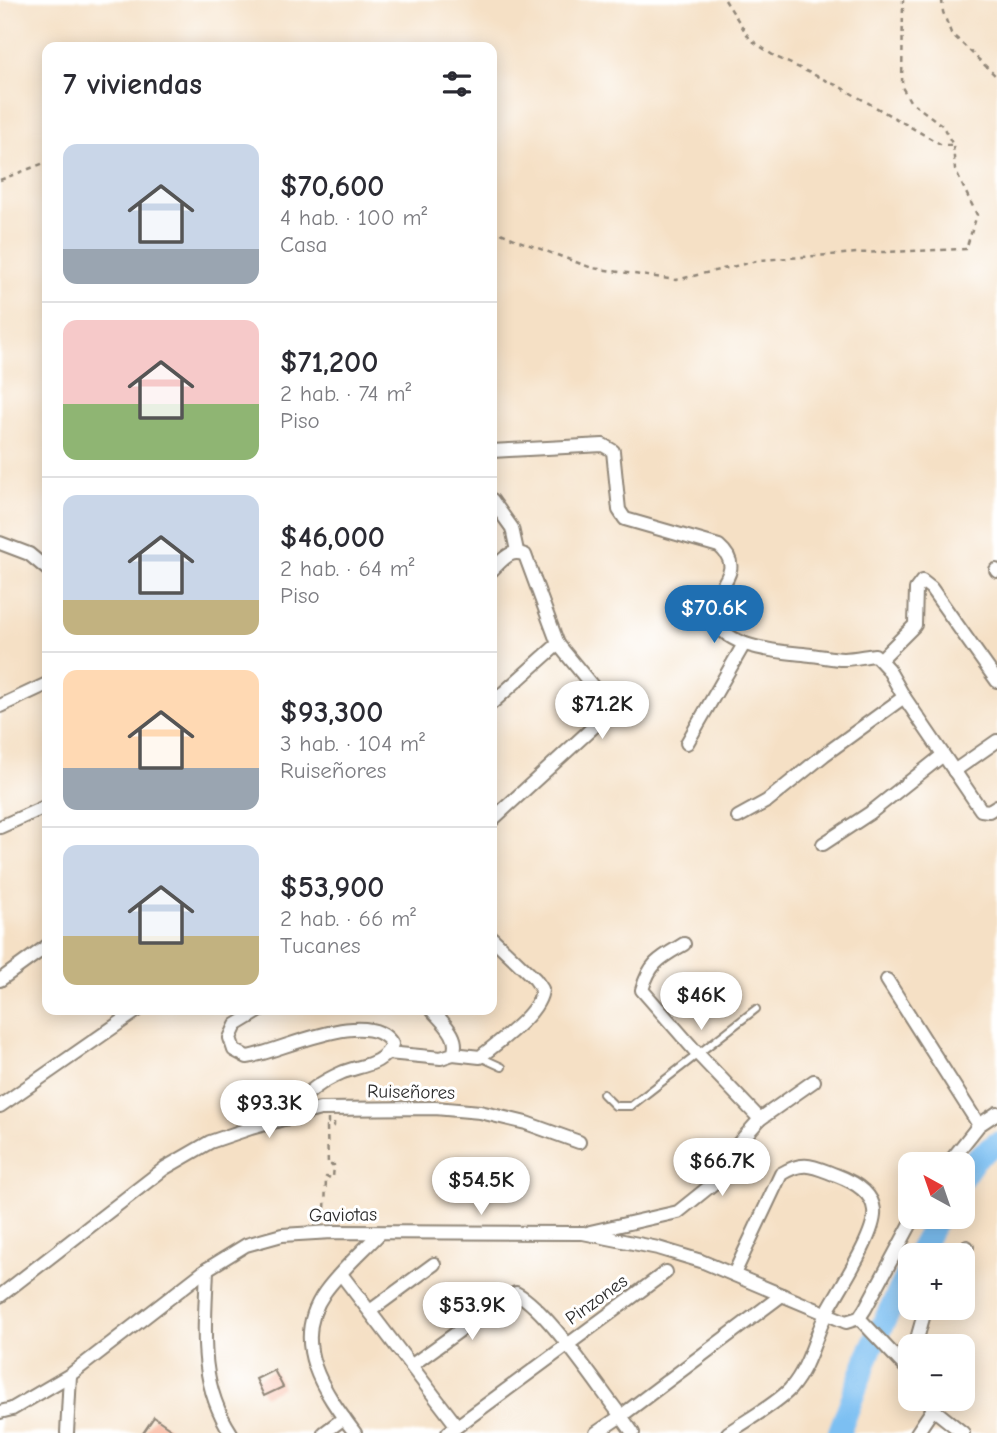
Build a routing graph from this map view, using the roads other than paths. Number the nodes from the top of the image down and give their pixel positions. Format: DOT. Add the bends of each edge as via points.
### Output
graph roads {
  1 [pos="497,451"];
  2 [pos="497,507"];
  3 [pos="0,543"];
  4 [pos="517,551"];
  5 [pos="42,565"];
  6 [pos="497,565"];
  7 [pos="558,644"];
  8 [pos="744,644"];
  9 [pos="881,659"];
  10 [pos="997,681"];
  11 [pos="42,686"];
  12 [pos="904,697"];
  13 [pos="497,698"];
  14 [pos="0,706"];
  15 [pos="997,741"];
  16 [pos="687,743"];
  17 [pos="943,755"];
  18 [pos="954,771"];
  19 [pos="997,806"];
  20 [pos="42,808"];
  21 [pos="497,812"];
  22 [pos="738,817"];
  23 [pos="16,821"];
  24 [pos="0,827"];
  25 [pos="0,836"];
  26 [pos="823,844"];
  27 [pos="497,943"];
  28 [pos="684,944"];
  29 [pos="42,950"];
  30 [pos="0,980"];
  31 [pos="887,980"];
  32 [pos="755,1009"];
  33 [pos="131,1015"];
  34 [pos="253,1015"];
  35 [pos="436,1015"];
  36 [pos="697,1053"];
  37 [pos="388,1054"];
  38 [pos="453,1054"];
  39 [pos="480,1057"];
  40 [pos="502,1067"];
  41 [pos="814,1080"];
  42 [pos="603,1094"];
  43 [pos="0,1106"];
  44 [pos="997,1113"];
  45 [pos="284,1119"];
  46 [pos="760,1119"];
  47 [pos="979,1125"];
  48 [pos="579,1142"];
  49 [pos="958,1152"];
  50 [pos="908,1229"];
  51 [pos="380,1233"];
  52 [pos="583,1233"];
  53 [pos="435,1264"];
  54 [pos="207,1269"];
  55 [pos="666,1272"];
  56 [pos="341,1274"];
  57 [pos="734,1274"];
  58 [pos="782,1295"];
  59 [pos="0,1296"];
  60 [pos="370,1311"];
  61 [pos="826,1315"];
  62 [pos="862,1321"];
  63 [pos="566,1344"];
  64 [pos="898,1357"];
  65 [pos="412,1365"];
  66 [pos="70,1375"];
  67 [pos="927,1411"];
  68 [pos="939,1411"];
  69 [pos="0,1412"];
  70 [pos="621,1416"];
  71 [pos="344,1418"];
  72 [pos="453,1429"];
  73 [pos="67,1433"];
  74 [pos="231,1433"];
  75 [pos="324,1433"];
  76 [pos="355,1433"];
  77 [pos="596,1433"];
  78 [pos="633,1433"];
  79 [pos="729,1433"];
  80 [pos="917,1433"];
  81 [pos="963,1433"];
  1 -- 8 [label="street" via="603,445 613,451 619,510 625,519 719,546 729,555 730,573 709,610 724,632"];
  2 -- 4 [label="street" via="512,528"];
  3 -- 5 [label="street" via="29,554"];
  4 -- 6 [label="street"];
  4 -- 7 [label="street" via="529,562"];
  7 -- 13 [label="street"];
  7 -- 21 [label="street" via="603,699 604,714"];
  8 -- 9 [label="street" via="843,659 875,655"];
  8 -- 16 [label="street"];
  9 -- 10 [label="street" via="915,625 916,589 922,581"];
  9 -- 12 [label="street"];
  11 -- 14 [label="street"];
  12 -- 17 [label="street"];
  12 -- 22 [label="street" via="767,801"];
  15 -- 18 [label="street"];
  17 -- 18 [label="street"];
  17 -- 26 [label="street"];
  18 -- 19 [label="street" via="981,810"];
  20 -- 23 [label="street"];
  23 -- 24 [label="street"];
  23 -- 25 [label="street"];
  27 -- 39 [label="street" via="535,979 542,994 532,1012"];
  28 -- 36 [label="street" via="657,960 642,990"];
  29 -- 30 [label="street"];
  31 -- 47 [label="street"];
  32 -- 36 [label="lane"];
  33 -- 43 [label="street"];
  34 -- 37 [label="street" via="236,1025 230,1038 234,1050 247,1057 332,1031 358,1029 387,1037 391,1044"];
  35 -- 38 [label="street" via="454,1037"];
  36 -- 42 [label="lane" via="631,1106 615,1106"];
  36 -- 46 [label="street"];
  37 -- 38 [label="street" via="441,1058"];
  37 -- 45 [label="street" via="317,1086"];
  38 -- 39 [label="street"];
  39 -- 40 [label="lane"];
  41 -- 46 [label="street"];
  44 -- 47 [label="street"];
  45 -- 48 [label="street, Ruiseñores" via="320,1109 435,1108 480,1112"];
  45 -- 59 [label="street, Ruiseñores" via="210,1142 165,1168"];
  46 -- 52 [label="street" via="731,1152 714,1183 678,1212"];
  47 -- 49 [label="street"];
  50 -- 62 [label="street"];
  51 -- 52 [label="street, Gaviotas"];
  51 -- 54 [label="street, Gaviotas" via="282,1235 246,1245"];
  51 -- 56 [label="street"];
  52 -- 57 [label="street, Gaviotas" via="658,1248"];
  53 -- 60 [label="street"];
  54 -- 66 [label="street, Gaviotas"];
  54 -- 74 [label="street" via="203,1350 211,1389"];
  55 -- 63 [label="street, Pinzones"];
  56 -- 60 [label="street"];
  56 -- 71 [label="street" via="317,1307 310,1356 323,1388"];
  57 -- 58 [label="street, Gaviotas"];
  57 -- 61 [label="street" via="781,1174 796,1165 850,1180 868,1195 874,1210 870,1231"];
  58 -- 61 [label="street, Gaviotas"];
  58 -- 70 [label="street"];
  60 -- 65 [label="street"];
  61 -- 62 [label="street, Gaviotas" via="846,1322"];
  61 -- 79 [label="street" via="809,1361 789,1390"];
  62 -- 64 [label="street"];
  63 -- 65 [label="street" via="527,1298 516,1293"];
  63 -- 70 [label="street"];
  63 -- 72 [label="street, Pinzones"];
  65 -- 72 [label="street"];
  66 -- 69 [label="street, Gaviotas"];
  66 -- 73 [label="street"];
  67 -- 80 [label="street"];
  68 -- 81 [label="street"];
  70 -- 77 [label="street"];
  70 -- 78 [label="street"];
  71 -- 75 [label="street"];
  71 -- 76 [label="street"];
}
